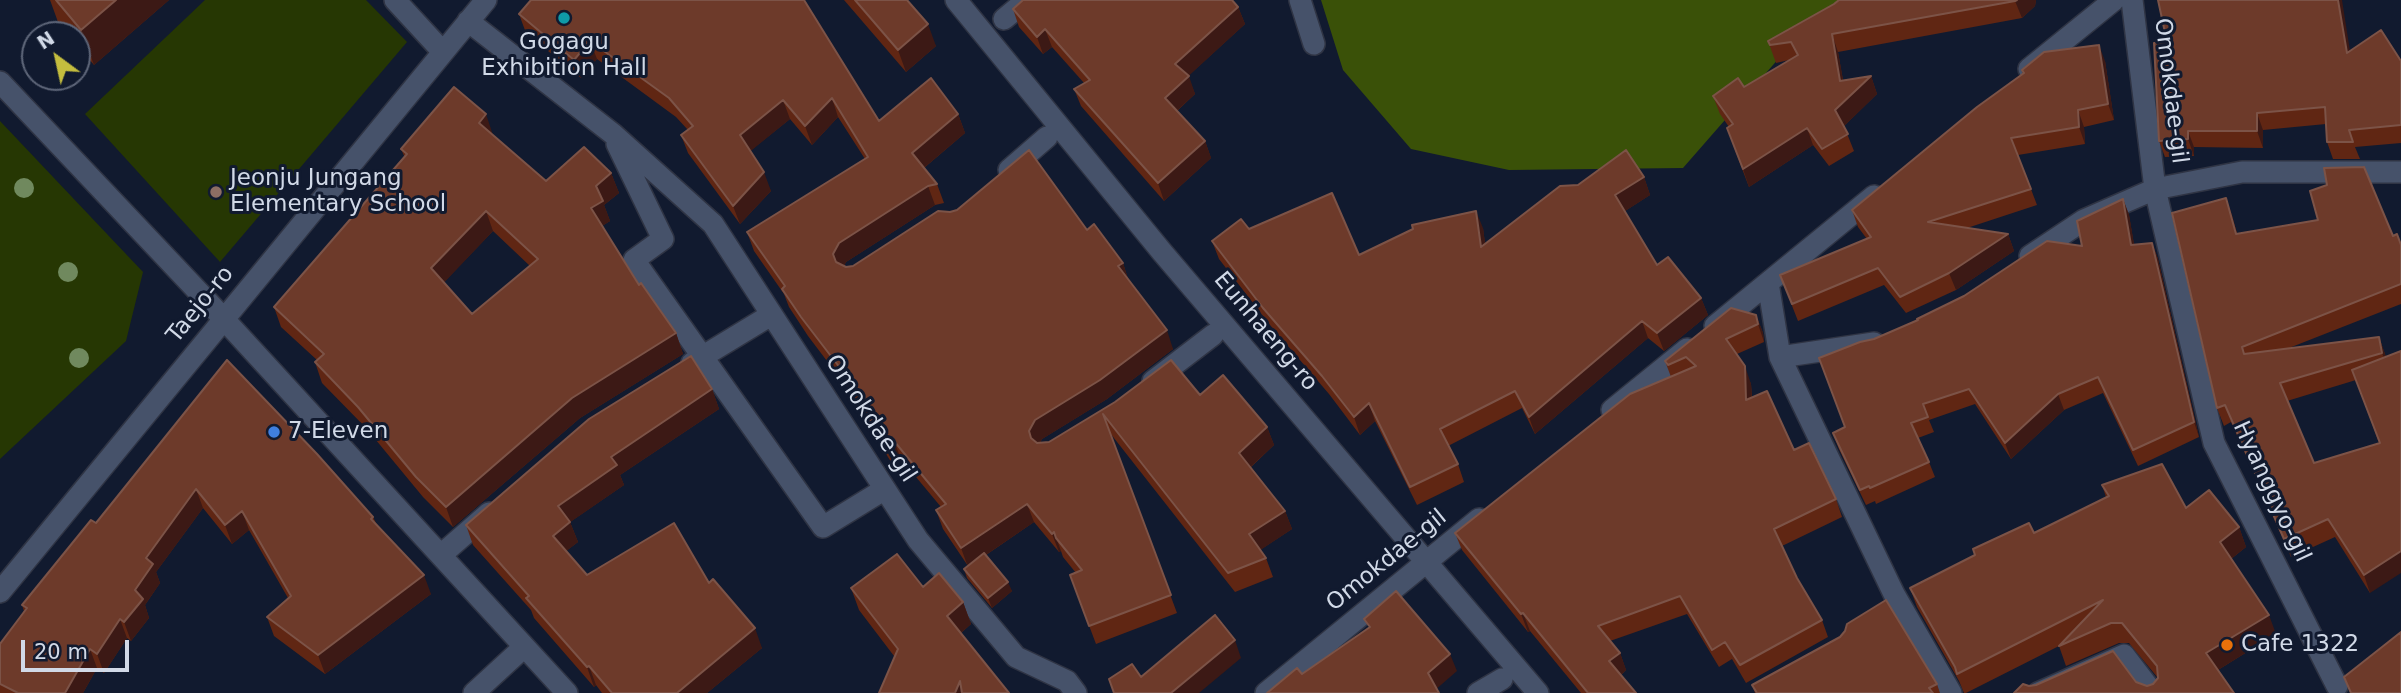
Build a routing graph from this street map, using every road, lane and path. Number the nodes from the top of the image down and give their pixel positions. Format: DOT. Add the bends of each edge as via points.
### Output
graph roads {
  1 [pos="395,0"];
  2 [pos="486,0"];
  3 [pos="956,0"];
  4 [pos="1027,0"];
  5 [pos="1300,0"];
  6 [pos="2114,0"];
  7 [pos="2132,0"];
  8 [pos="1004,19"];
  9 [pos="468,21"];
  10 [pos="1314,44"];
  11 [pos="442,51"];
  12 [pos="2017,79"];
  13 [pos="0,82"];
  14 [pos="612,134"];
  15 [pos="1047,138"];
  16 [pos="2401,172"];
  17 [pos="996,182"];
  18 [pos="1887,186"];
  19 [pos="2155,189"];
  20 [pos="2018,264"];
  21 [pos="1768,283"];
  22 [pos="771,315"];
  23 [pos="223,319"];
  24 [pos="1896,332"];
  25 [pos="1213,335"];
  26 [pos="702,357"];
  27 [pos="1780,357"];
  28 [pos="679,371"];
  29 [pos="1136,393"];
  30 [pos="1599,421"];
  31 [pos="885,489"];
  32 [pos="504,501"];
  33 [pos="1494,507"];
  34 [pos="441,555"];
  35 [pos="1426,562"];
  36 [pos="0,592"];
  37 [pos="524,647"];
  38 [pos="2358,670"];
  39 [pos="1502,679"];
  40 [pos="2332,690"];
  41 [pos="474,693"];
  42 [pos="567,693"];
  43 [pos="1076,693"];
  44 [pos="1266,693"];
  45 [pos="1478,693"];
  46 [pos="1538,693"];
  47 [pos="1951,693"];
  48 [pos="2038,693"];
  49 [pos="2153,693"];
  1 -- 11 [label="street"];
  2 -- 9 [label="street, Taejo-ro"];
  3 -- 35 [label="street, Eunhaeng-ro" via="1162,252"];
  4 -- 8 [label="street"];
  5 -- 10 [label="street"];
  6 -- 12 [label="street"];
  7 -- 19 [label="street, Omokdae-gil"];
  9 -- 11 [label="street, Taejo-ro"];
  9 -- 14 [label="street"];
  11 -- 23 [label="street, Taejo-ro"];
  13 -- 23 [label="street"];
  14 -- 22 [label="street" via="713,224"];
  14 -- 26 [label="street" via="663,239 634,260"];
  15 -- 17 [label="street"];
  16 -- 19 [label="street, Omokdae-gil" via="2242,172"];
  18 -- 21 [label="street"];
  19 -- 20 [label="street, Omokdae-gil" via="2084,220"];
  19 -- 40 [label="street, Hyanggyo-gil" via="2214,443"];
  21 -- 27 [label="street"];
  21 -- 30 [label="street"];
  22 -- 26 [label="street"];
  22 -- 31 [label="street, Omokdae-gil"];
  23 -- 34 [label="street"];
  23 -- 36 [label="street, Taejo-ro"];
  24 -- 27 [label="street" via="1874,343"];
  25 -- 29 [label="street, Eunhaeng-ro"];
  26 -- 28 [label="street"];
  26 -- 31 [label="street" via="823,527"];
  27 -- 47 [label="street" via="1894,594"];
  31 -- 43 [label="street, Omokdae-gil" via="918,540 1016,657 1067,681"];
  32 -- 34 [label="street"];
  33 -- 35 [label="street, Omokdae-gil"];
  34 -- 37 [label="street"];
  35 -- 44 [label="street, Omokdae-gil"];
  35 -- 46 [label="street, Eunhaeng-ro"];
  37 -- 41 [label="street"];
  37 -- 42 [label="street"];
  38 -- 40 [label="street, Hyanggyo-gil"];
  39 -- 45 [label="street"];
  48 -- 49 [label="street" via="2124,655"];
}
